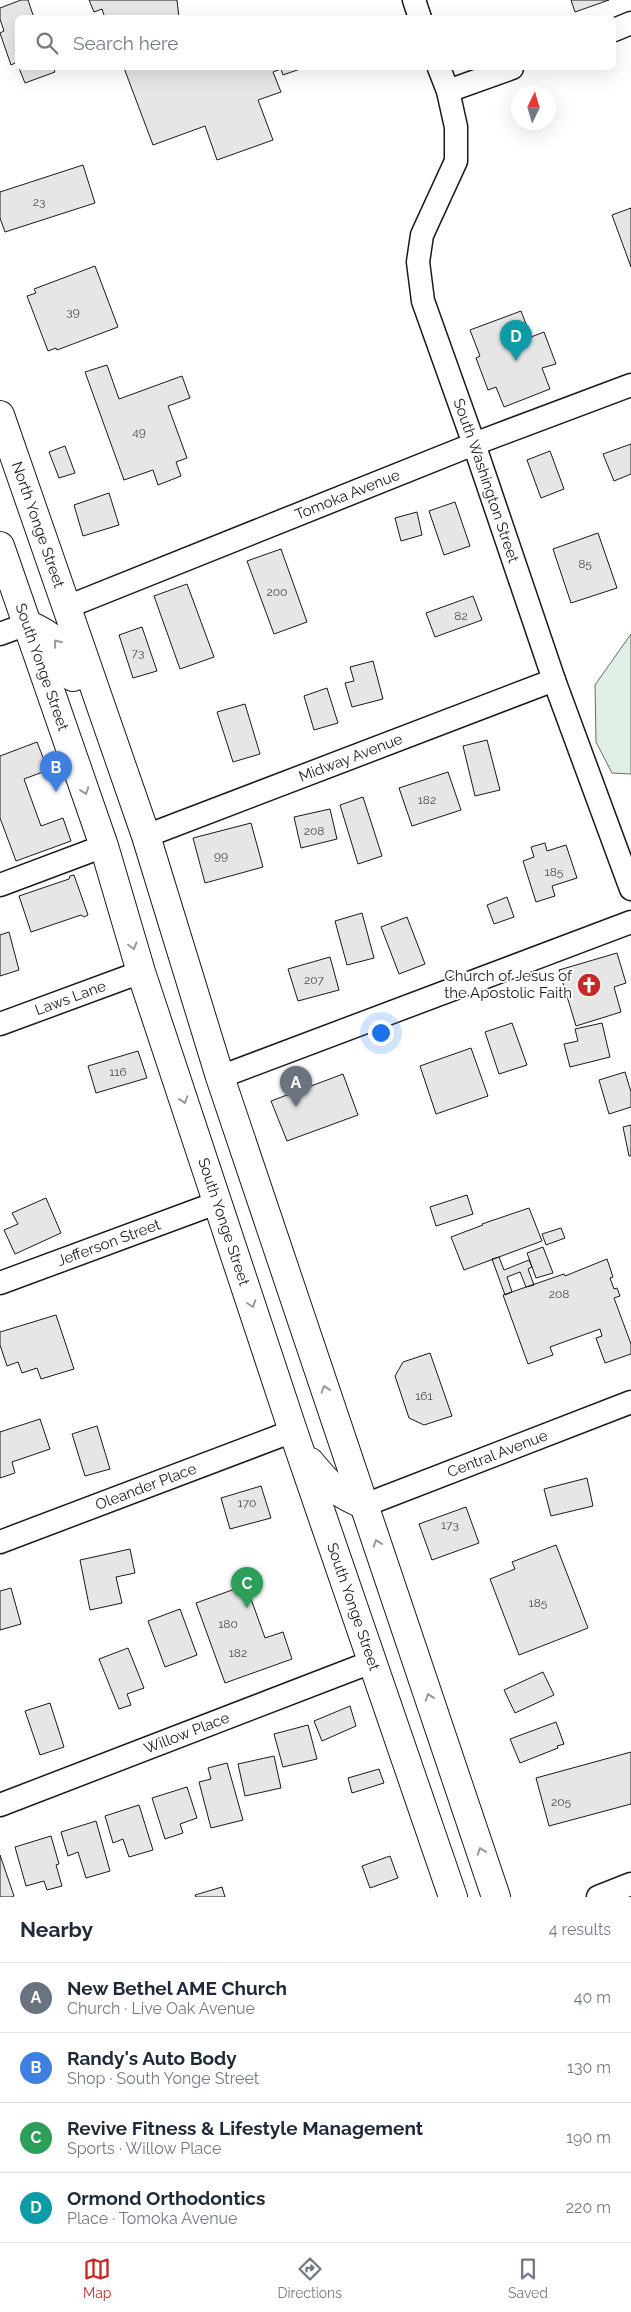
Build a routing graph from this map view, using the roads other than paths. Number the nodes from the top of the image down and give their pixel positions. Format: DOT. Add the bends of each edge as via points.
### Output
graph roads {
  1 [pos="414,0"];
  2 [pos="419,15"];
  3 [pos="631,23"];
  4 [pos="616,29"];
  5 [pos="439,70"];
  6 [pos="506,70"];
  7 [pos="448,91"];
  8 [pos="631,385"];
  9 [pos="0,415"];
  10 [pos="474,444"];
  11 [pos="0,546"];
  12 [pos="67,607"];
  13 [pos="27,624"];
  14 [pos="0,634"];
  15 [pos="554,680"];
  16 [pos="125,778"];
  17 [pos="146,836"];
  18 [pos="104,846"];
  19 [pos="0,886"];
  20 [pos="631,889"];
  21 [pos="631,922"];
  22 [pos="141,972"];
  23 [pos="0,1024"];
  24 [pos="220,1077"];
  25 [pos="218,1202"];
  26 [pos="0,1283"];
  27 [pos="631,1402"];
  28 [pos="296,1440"];
  29 [pos="365,1505"];
  30 [pos="0,1542"];
  31 [pos="374,1661"];
  32 [pos="0,1805"];
  33 [pos="631,1884"];
  34 [pos="453,1897"];
  35 [pos="496,1897"];
  36 [pos="598,1897"];
  1 -- 2 [label="street"];
  3 -- 4 [label="street"];
  5 -- 7 [label="street, South Washington Street"];
  6 -- 7 [label="street"];
  7 -- 10 [label="street, South Washington Street" via="456,127 456,161 422,235 418,262 423,301"];
  8 -- 10 [label="street, Tomoka Avenue"];
  9 -- 12 [label="main road, North Yonge Street"];
  10 -- 12 [label="street, Tomoka Avenue"];
  10 -- 15 [label="street, South Washington Street"];
  11 -- 13 [label="main road, South Yonge Street"];
  12 -- 16 [label="main road"];
  13 -- 14 [label="street"];
  16 -- 13 [label="main road, one-way" via="107,764 60,644 48,633"];
  13 -- 18 [label="main road, South Yonge Street, one-way"];
  15 -- 17 [label="street, Midway Avenue"];
  15 -- 20 [label="street, South Washington Street"];
  16 -- 17 [label="main road"];
  17 -- 24 [label="main road"];
  18 -- 19 [label="street"];
  18 -- 22 [label="main road, South Yonge Street, one-way"];
  21 -- 24 [label="street"];
  22 -- 23 [label="street, Laws Lane"];
  22 -- 25 [label="main road, South Yonge Street, one-way"];
  29 -- 24 [label="main road, one-way"];
  25 -- 26 [label="street, Jefferson Street"];
  25 -- 28 [label="main road, South Yonge Street, one-way"];
  27 -- 29 [label="street, Central Avenue"];
  28 -- 29 [label="main road" via="332,1488"];
  28 -- 30 [label="street, Oleander Place"];
  28 -- 31 [label="main road, South Yonge Street"];
  35 -- 29 [label="main road, one-way"];
  31 -- 32 [label="street, Willow Place"];
  31 -- 34 [label="main road, South Yonge Street"];
  33 -- 36 [label="street"];
}
